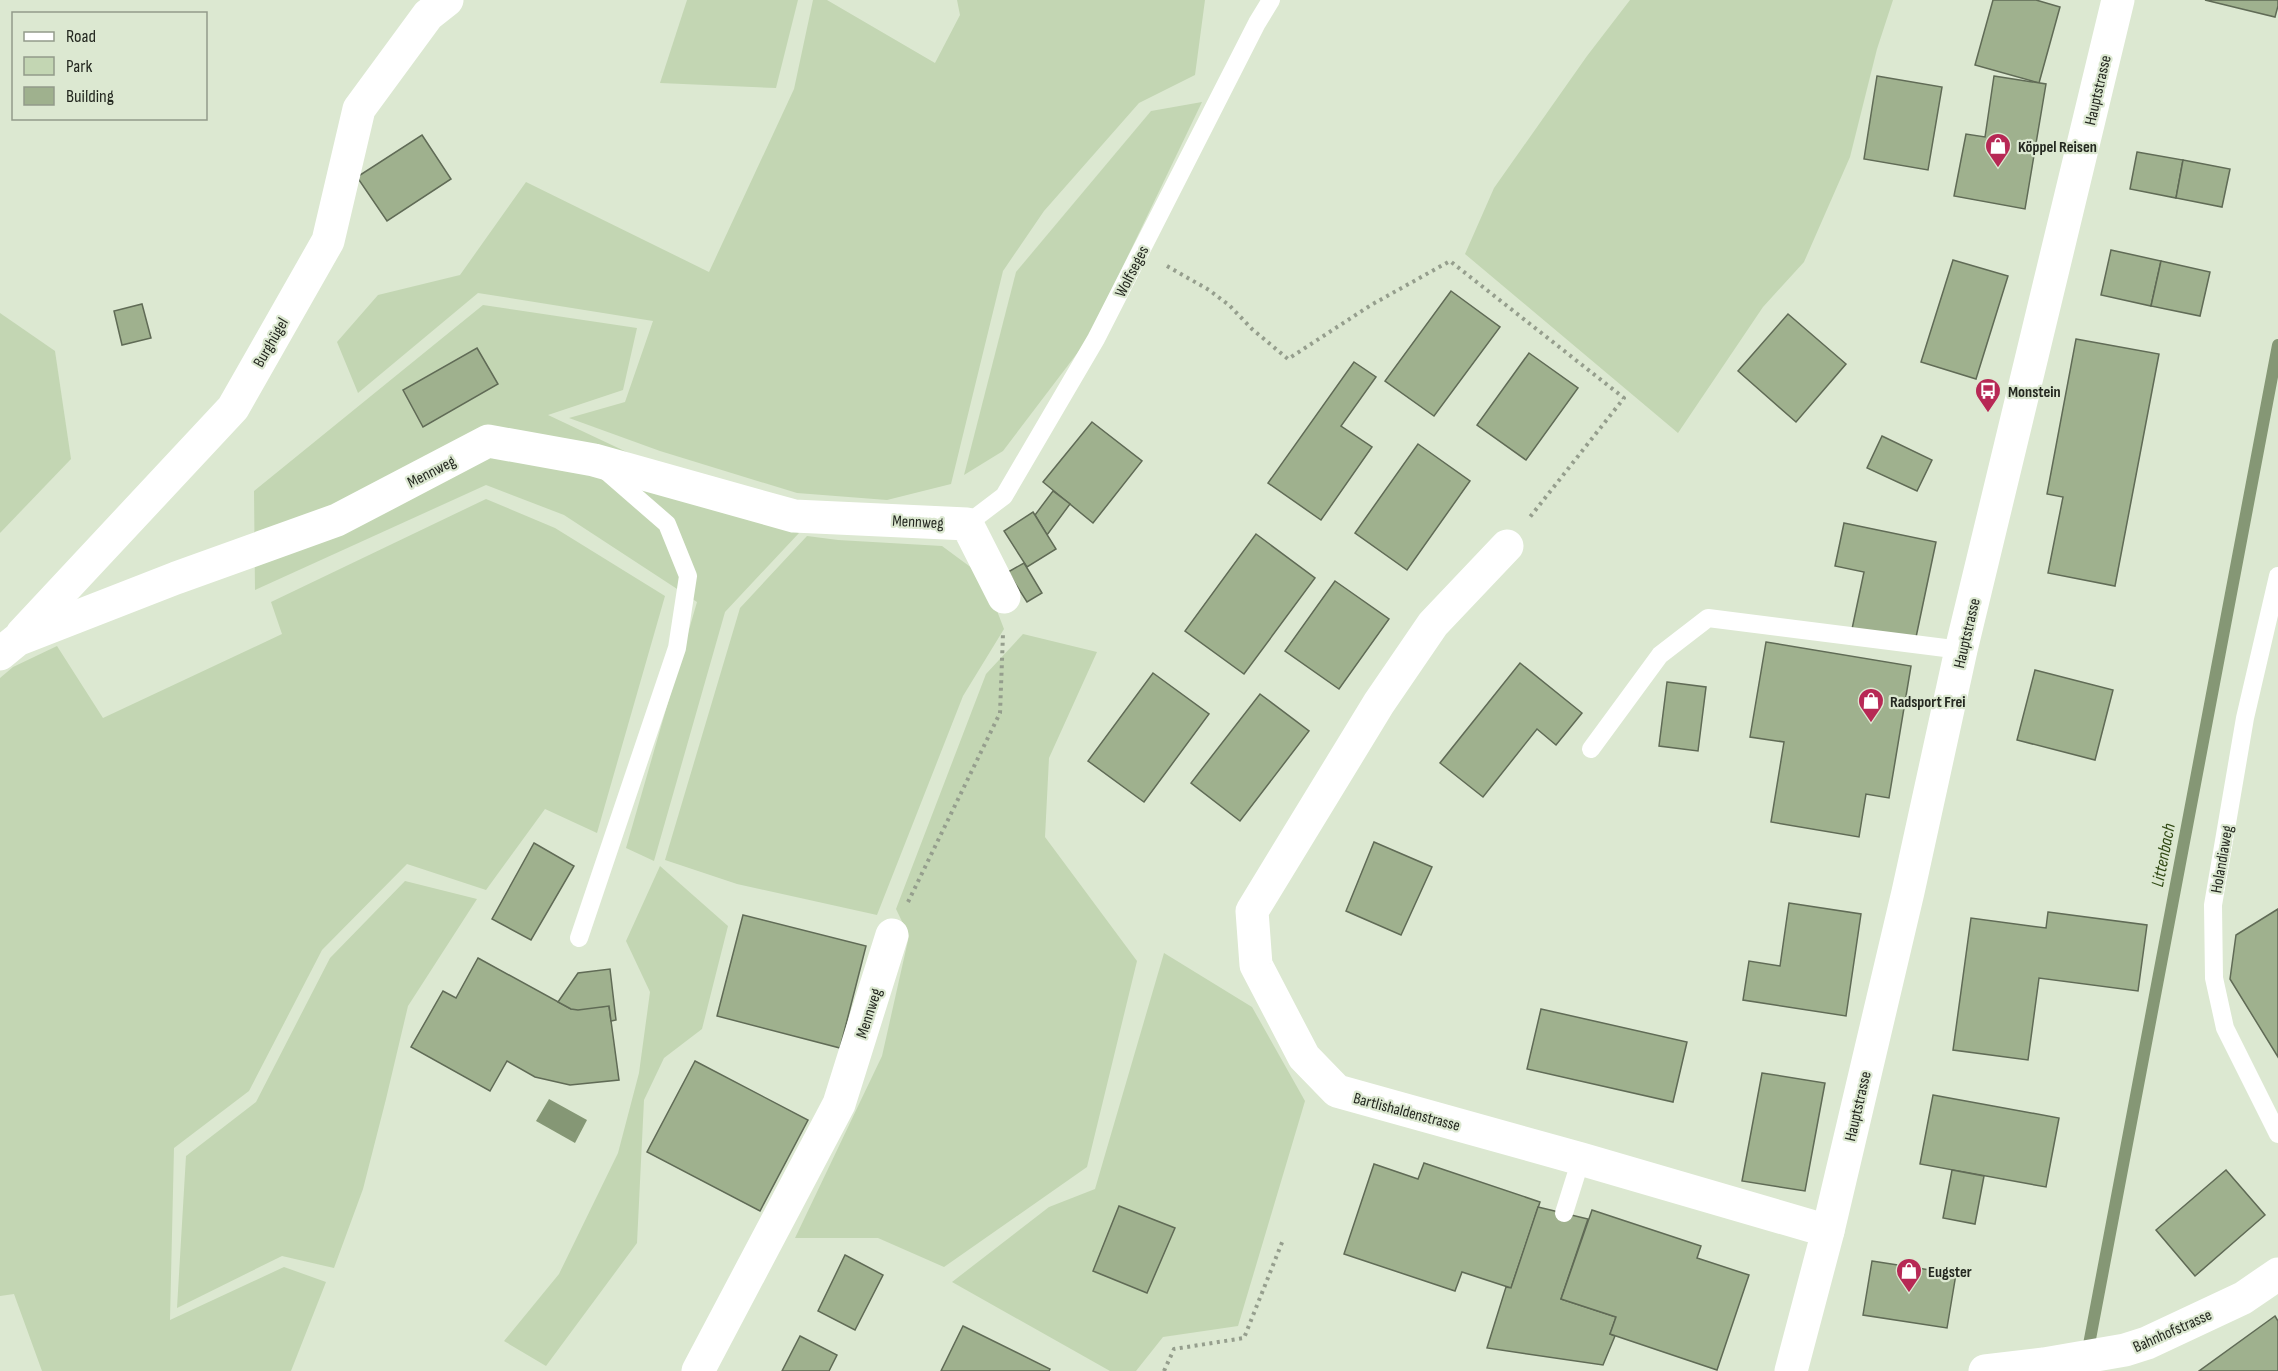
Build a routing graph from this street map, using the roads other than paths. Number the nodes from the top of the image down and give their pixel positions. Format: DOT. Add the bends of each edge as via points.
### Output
graph roads {
  1 [pos="447,0"];
  2 [pos="1271,0"];
  3 [pos="2118,0"];
  4 [pos="594,460"];
  5 [pos="967,524"];
  6 [pos="1507,546"];
  7 [pos="2278,576"];
  8 [pos="1004,597"];
  9 [pos="8,647"];
  10 [pos="1961,650"];
  11 [pos="1591,749"];
  12 [pos="892,935"];
  13 [pos="579,938"];
  14 [pos="2278,1134"];
  15 [pos="1581,1159"];
  16 [pos="1564,1213"];
  17 [pos="1828,1231"];
  18 [pos="2278,1274"];
  19 [pos="2138,1355"];
  20 [pos="698,1371"];
  21 [pos="1791,1371"];
  22 [pos="1985,1371"];
  1 -- 9 [label="street, Burghügel" via="428,15 359,109 328,241 233,408"];
  2 -- 5 [label="lane, Wolfseges" via="1090,349 1004,496"];
  3 -- 10 [label="street, Hauptstrasse"];
  4 -- 5 [label="street, Mennweg" via="794,516"];
  4 -- 9 [label="street, Mennweg" via="488,441 337,520 176,578"];
  4 -- 13 [label="lane" via="668,524 688,576 677,648"];
  5 -- 8 [label="street, Mennweg"];
  6 -- 15 [label="street, Bartlishaldenstrasse" via="1434,624 1379,703 1252,911 1256,964 1304,1057 1337,1091"];
  7 -- 14 [label="lane, Holandiaweg" via="2245,717 2213,905 2214,978 2225,1028"];
  10 -- 11 [label="lane" via="1708,618 1660,655"];
  10 -- 17 [label="street, Hauptstrasse"];
  12 -- 20 [label="street, Mennweg" via="839,1104"];
  15 -- 16 [label="lane"];
  15 -- 17 [label="street, Bartlishaldenstrasse"];
  17 -- 21 [label="street, Hauptstrasse"];
  18 -- 19 [label="street, Bahnhofstrasse" via="2243,1298"];
  19 -- 22 [label="street, Bahnhofstrasse"];
}
